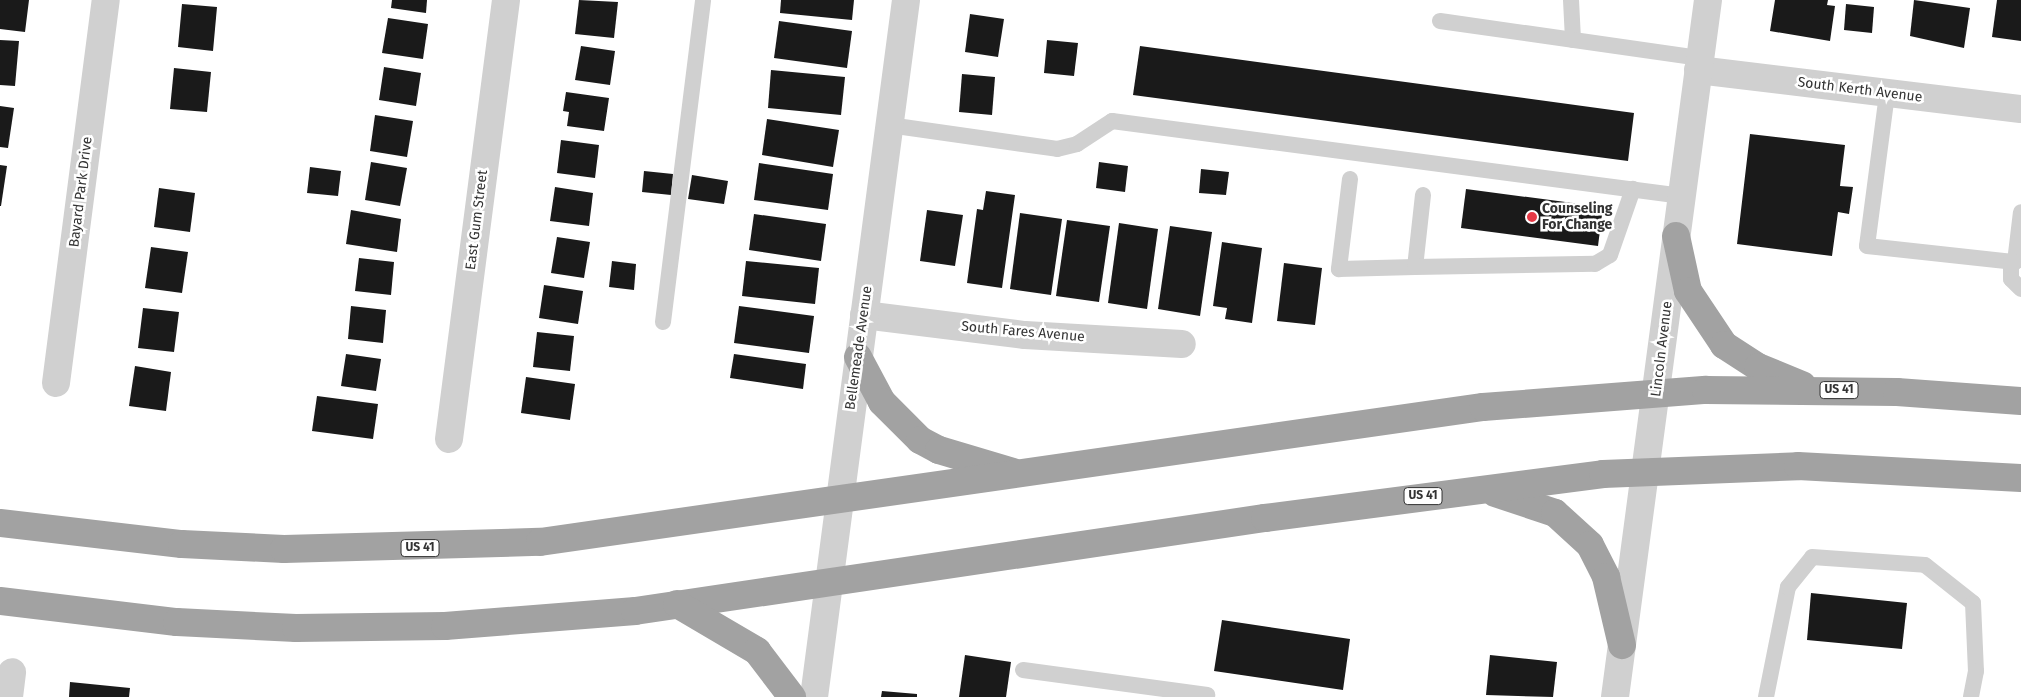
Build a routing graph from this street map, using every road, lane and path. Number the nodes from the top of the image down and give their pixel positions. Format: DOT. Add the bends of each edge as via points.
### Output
graph roads {
  1 [pos="106,0"];
  2 [pos="506,0"];
  3 [pos="704,0"];
  4 [pos="906,0"];
  5 [pos="1571,0"];
  6 [pos="1708,0"];
  7 [pos="1440,21"];
  8 [pos="1573,40"];
  9 [pos="1699,64"];
  10 [pos="1887,94"];
  11 [pos="2021,109"];
  12 [pos="889,126"];
  13 [pos="1350,179"];
  14 [pos="1633,189"];
  15 [pos="1423,195"];
  16 [pos="1682,196"];
  17 [pos="2021,212"];
  18 [pos="1676,236"];
  19 [pos="2011,262"];
  20 [pos="1415,267"];
  21 [pos="2021,289"];
  22 [pos="864,315"];
  23 [pos="663,322"];
  24 [pos="1182,344"];
  25 [pos="858,356"];
  26 [pos="56,384"];
  27 [pos="1813,389"];
  28 [pos="1656,393"];
  29 [pos="2021,400"];
  30 [pos="449,439"];
  31 [pos="1645,471"];
  32 [pos="1024,475"];
  33 [pos="2021,478"];
  34 [pos="1471,490"];
  35 [pos="838,503"];
  36 [pos="0,523"];
  37 [pos="829,582"];
  38 [pos="0,601"];
  39 [pos="677,604"];
  40 [pos="1622,645"];
  41 [pos="1024,670"];
  42 [pos="1212,696"];
  43 [pos="792,697"];
  44 [pos="814,697"];
  45 [pos="1615,697"];
  46 [pos="1766,697"];
  47 [pos="1971,697"];
  1 -- 26 [label="street, Bayard Park Drive"];
  2 -- 30 [label="street, East Gum Street"];
  3 -- 23 [label="lane"];
  4 -- 12 [label="street, Bellemeade Avenue"];
  5 -- 8 [label="lane"];
  6 -- 9 [label="street, Lincoln Avenue"];
  7 -- 8 [label="lane"];
  8 -- 9 [label="lane"];
  9 -- 10 [label="street, South Kerth Avenue"];
  9 -- 16 [label="street, Lincoln Avenue"];
  10 -- 11 [label="street, South Kerth Avenue"];
  10 -- 19 [label="lane" via="1867,246"];
  12 -- 14 [label="lane" via="1057,149 1078,144 1112,121"];
  12 -- 22 [label="street, Bellemeade Avenue"];
  13 -- 20 [label="lane" via="1339,269"];
  14 -- 16 [label="lane"];
  14 -- 20 [label="lane" via="1610,255 1595,264"];
  15 -- 20 [label="lane"];
  16 -- 18 [label="street, Lincoln Avenue"];
  17 -- 19 [label="lane" via="2014,262"];
  18 -- 27 [label="highway" via="1688,291 1724,345 1758,367"];
  18 -- 28 [label="street, Lincoln Avenue"];
  19 -- 21 [label="lane" via="2011,279"];
  22 -- 24 [label="street, South Fares Avenue" via="1025,335"];
  22 -- 25 [label="street, Bellemeade Avenue"];
  25 -- 32 [label="highway" via="887,409 920,440 948,453"];
  25 -- 35 [label="street, Bellemeade Avenue"];
  27 -- 28 [label="highway, US 41"];
  27 -- 29 [label="highway, US 41"];
  28 -- 31 [label="street, Lincoln Avenue"];
  28 -- 32 [label="highway, US 41" via="1483,407"];
  31 -- 33 [label="highway, US 41" via="1798,466"];
  31 -- 34 [label="highway, US 41"];
  31 -- 40 [label="street, Lincoln Avenue"];
  32 -- 35 [label="highway, US 41"];
  34 -- 37 [label="highway, US 41"];
  34 -- 40 [label="highway" via="1537,504 1555,513 1590,545 1606,576"];
  35 -- 36 [label="highway, US 41" via="605,536 389,549 182,544"];
  35 -- 37 [label="street, Bellemeade Avenue"];
  37 -- 39 [label="highway, US 41"];
  37 -- 44 [label="street, Bellemeade Avenue"];
  38 -- 39 [label="highway, US 41" via="126,618 296,628 445,626"];
  39 -- 43 [label="highway" via="758,650"];
  40 -- 45 [label="street, Lincoln Avenue"];
  41 -- 42 [label="lane"];
  46 -- 47 [label="lane" via="1788,587 1812,557 1925,565 1974,604 1976,671"];
}
